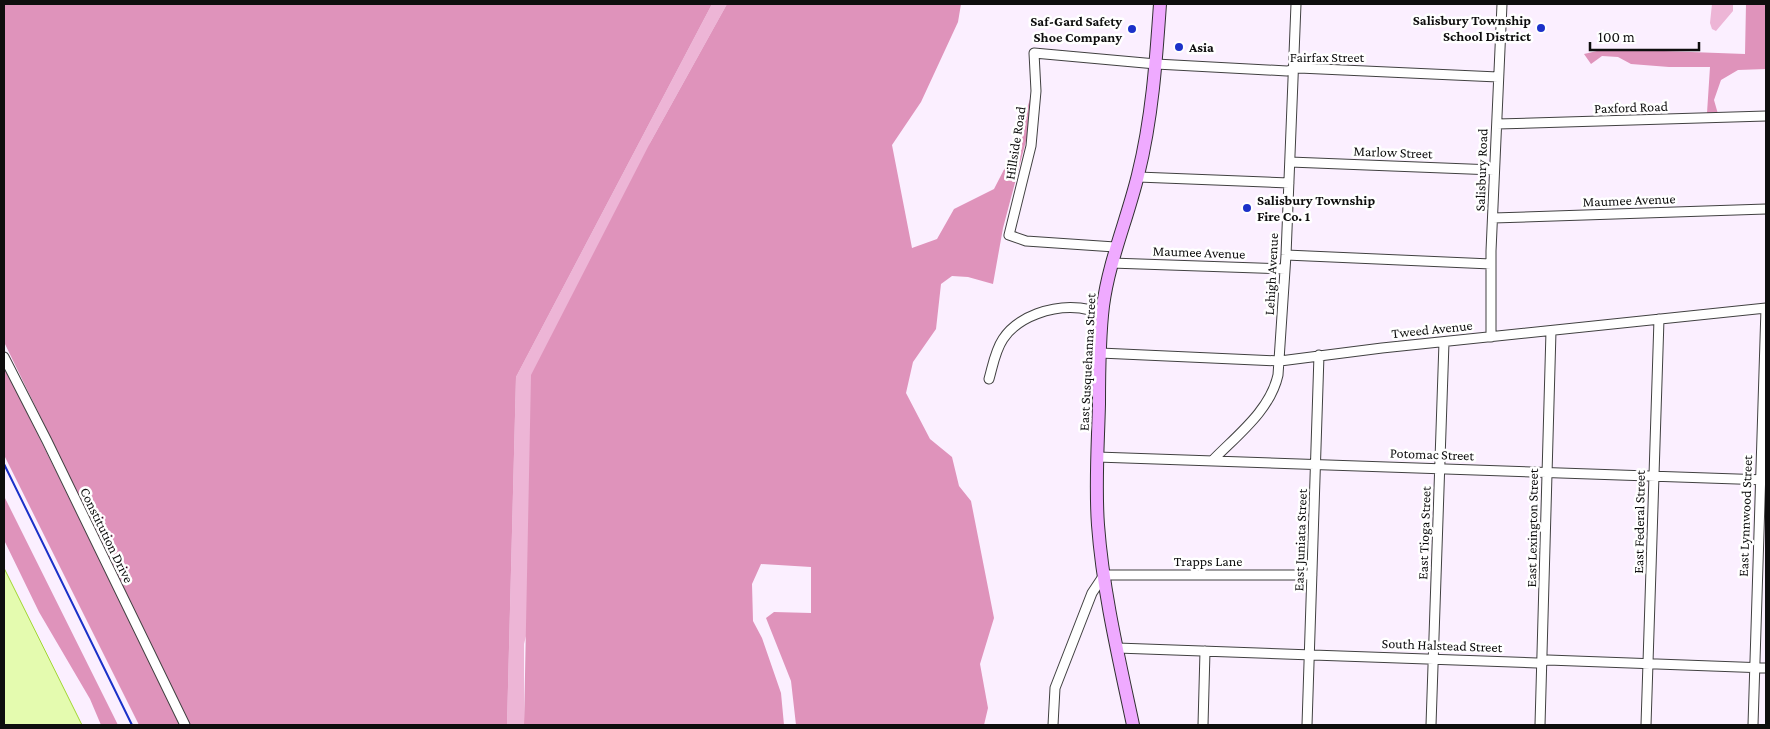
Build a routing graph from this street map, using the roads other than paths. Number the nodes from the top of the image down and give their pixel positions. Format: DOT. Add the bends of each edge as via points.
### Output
graph roads {
  1 [pos="1160,4"];
  2 [pos="1296,4"];
  3 [pos="1502,4"];
  4 [pos="1034,53"];
  5 [pos="1156,64"];
  6 [pos="1293,70"];
  7 [pos="1498,77"];
  8 [pos="1766,116"];
  9 [pos="1497,124"];
  10 [pos="1290,162"];
  11 [pos="1494,170"];
  12 [pos="1138,177"];
  13 [pos="1289,183"];
  14 [pos="1766,209"];
  15 [pos="1493,218"];
  16 [pos="1115,247"];
  17 [pos="1286,255"];
  18 [pos="1111,262"];
  19 [pos="1492,264"];
  20 [pos="1285,269"];
  21 [pos="1766,308"];
  22 [pos="1102,314"];
  23 [pos="1659,319"];
  24 [pos="1551,331"];
  25 [pos="1491,337"];
  26 [pos="1444,342"];
  27 [pos="1100,354"];
  28 [pos="1319,355"];
  29 [pos="4,357"];
  30 [pos="1280,361"];
  31 [pos="989,379"];
  32 [pos="1098,457"];
  33 [pos="1212,461"];
  34 [pos="1316,465"];
  35 [pos="1440,468"];
  36 [pos="1547,472"];
  37 [pos="1654,475"];
  38 [pos="1763,480"];
  39 [pos="1104,575"];
  40 [pos="1312,575"];
  41 [pos="1117,648"];
  42 [pos="1205,651"];
  43 [pos="1310,654"];
  44 [pos="1433,659"];
  45 [pos="1542,662"];
  46 [pos="1649,664"];
  47 [pos="1754,667"];
  48 [pos="1766,668"];
  49 [pos="185,725"];
  50 [pos="1052,725"];
  51 [pos="1133,725"];
  52 [pos="1203,725"];
  53 [pos="1307,725"];
  54 [pos="1431,725"];
  55 [pos="1540,725"];
  56 [pos="1646,725"];
  57 [pos="1753,725"];
  1 -- 5 [label="main road, East Susquehanna Street"];
  2 -- 6 [label="street, Lehigh Avenue"];
  3 -- 7 [label="street, Salisbury Road"];
  4 -- 5 [label="street, Fairfax Street"];
  4 -- 16 [label="street, Hillside Road" via="1036,91 1031,146 1009,235 1026,240"];
  5 -- 6 [label="street, Fairfax Street"];
  5 -- 12 [label="main road, East Susquehanna Street"];
  6 -- 7 [label="street, Fairfax Street"];
  6 -- 10 [label="street, Lehigh Avenue"];
  7 -- 9 [label="street, Salisbury Road"];
  8 -- 9 [label="street, Paxford Road"];
  9 -- 11 [label="street, Salisbury Road"];
  10 -- 11 [label="street, Marlow Street"];
  10 -- 13 [label="street, Lehigh Avenue"];
  11 -- 15 [label="street, Salisbury Road"];
  12 -- 13 [label="street"];
  12 -- 16 [label="main road, East Susquehanna Street"];
  13 -- 17 [label="street, Lehigh Avenue"];
  14 -- 15 [label="street, Maumee Avenue"];
  15 -- 19 [label="street, Salisbury Road"];
  16 -- 18 [label="main road, East Susquehanna Street"];
  17 -- 19 [label="street"];
  17 -- 20 [label="street, Lehigh Avenue"];
  18 -- 20 [label="street, Maumee Avenue"];
  18 -- 22 [label="main road, East Susquehanna Street"];
  19 -- 25 [label="street, Salisbury Road"];
  20 -- 30 [label="street, Lehigh Avenue"];
  21 -- 23 [label="street, Tweed Avenue"];
  21 -- 38 [label="street, East Lynnwood Street"];
  22 -- 27 [label="main road, East Susquehanna Street"];
  22 -- 31 [label="street" via="1080,308 1060,308 1022,321 1003,339"];
  23 -- 24 [label="street, Tweed Avenue"];
  23 -- 37 [label="street, East Federal Street"];
  24 -- 25 [label="street, Tweed Avenue"];
  24 -- 36 [label="street, East Lexington Street"];
  25 -- 26 [label="street, Tweed Avenue"];
  26 -- 28 [label="street, Tweed Avenue"];
  26 -- 35 [label="street, East Tioga Street"];
  27 -- 30 [label="street, Tweed Avenue"];
  27 -- 32 [label="main road, East Susquehanna Street"];
  28 -- 30 [label="street, Tweed Avenue"];
  28 -- 34 [label="street, East Juniata Street"];
  29 -- 49 [label="street, Constitution Drive"];
  30 -- 33 [label="street, Lehigh Avenue" via="1276,385 1266,404"];
  32 -- 33 [label="street, Potomac Street"];
  32 -- 39 [label="main road, East Susquehanna Street" via="1098,525"];
  33 -- 34 [label="street, Potomac Street"];
  34 -- 35 [label="street, Potomac Street"];
  34 -- 40 [label="street, East Juniata Street"];
  35 -- 36 [label="street, Potomac Street"];
  35 -- 44 [label="street, East Tioga Street"];
  36 -- 37 [label="street, Potomac Street"];
  36 -- 45 [label="street, East Lexington Street"];
  37 -- 38 [label="street, Potomac Street"];
  37 -- 46 [label="street, East Federal Street"];
  38 -- 47 [label="street, East Lynnwood Street"];
  39 -- 40 [label="street, Trapps Lane"];
  39 -- 41 [label="main road, East Susquehanna Street"];
  39 -- 50 [label="street" via="1092,593 1055,688"];
  40 -- 43 [label="street, East Juniata Street"];
  41 -- 42 [label="street, South Halstead Street"];
  41 -- 51 [label="main road, East Susquehanna Street"];
  42 -- 43 [label="street, South Halstead Street"];
  42 -- 52 [label="street"];
  43 -- 44 [label="street, South Halstead Street"];
  43 -- 53 [label="street, East Juniata Street"];
  44 -- 45 [label="street, South Halstead Street"];
  44 -- 54 [label="street, East Tioga Street"];
  45 -- 46 [label="street, South Halstead Street"];
  45 -- 55 [label="street, East Lexington Street"];
  46 -- 47 [label="street, South Halstead Street"];
  46 -- 56 [label="street, East Federal Street"];
  47 -- 48 [label="street, South Halstead Street"];
  47 -- 57 [label="street, East Lynnwood Street"];
}
